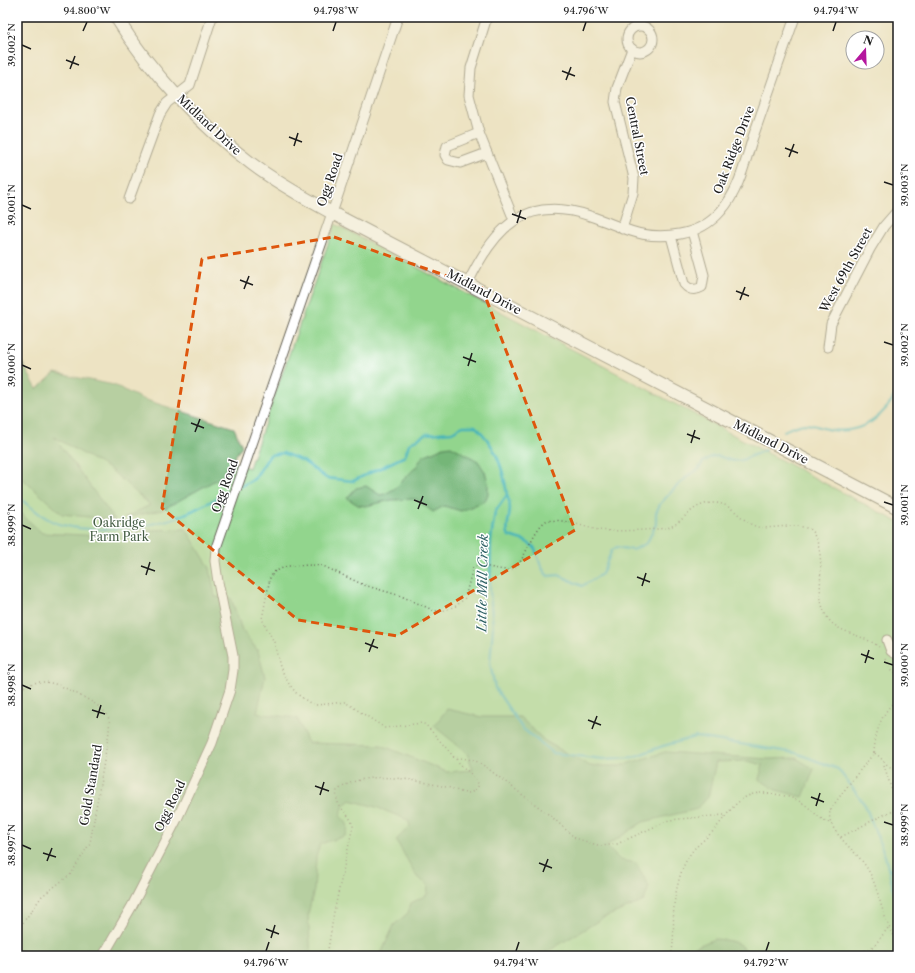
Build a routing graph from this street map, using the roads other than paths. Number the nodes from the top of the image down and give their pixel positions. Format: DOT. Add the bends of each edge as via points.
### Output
graph roads {
  1 [pos="116,17"];
  2 [pos="212,17"];
  3 [pos="398,17"];
  4 [pos="487,17"];
  5 [pos="795,17"];
  6 [pos="632,49"];
  7 [pos="177,95"];
  8 [pos="479,133"];
  9 [pos="487,153"];
  10 [pos="129,199"];
  11 [pos="898,210"];
  12 [pos="332,213"];
  13 [pos="514,220"];
  14 [pos="622,229"];
  15 [pos="692,231"];
  16 [pos="671,236"];
  17 [pos="468,283"];
  18 [pos="828,347"];
  19 [pos="898,508"];
  20 [pos="887,640"];
  21 [pos="898,655"];
  22 [pos="103,956"];
  1 -- 7 [label="main road, Midland Drive" via="137,49"];
  2 -- 7 [label="street" via="190,85"];
  3 -- 12 [label="street, Ogg Road"];
  4 -- 8 [label="street" via="474,55 469,80 471,109"];
  5 -- 15 [label="street, Oak Ridge Drive" via="737,185 721,212"];
  6 -- 14 [label="street, Central Street" via="617,88 616,102 634,178 633,193"];
  7 -- 10 [label="street" via="160,114"];
  7 -- 12 [label="main road, Midland Drive" via="213,132 251,164"];
  8 -- 9 [label="street"];
  8 -- 9 [label="street" via="453,142 447,146 445,155 448,160 460,163"];
  9 -- 13 [label="street"];
  11 -- 18 [label="street, West 69th Street" via="884,226 870,249 831,324"];
  12 -- 17 [label="main road, Midland Drive"];
  12 -- 22 [label="street, Ogg Road" via="216,548 218,582 233,656 230,690 212,743 177,819"];
  13 -- 14 [label="street, Oak Ridge Drive" via="538,211 556,210 590,216"];
  13 -- 17 [label="street, Oak Ridge Drive" via="490,242"];
  14 -- 16 [label="street, Oak Ridge Drive" via="654,237"];
  15 -- 16 [label="street, Oak Ridge Drive"];
  15 -- 16 [label="street" via="704,275 702,286 698,290 687,288 684,284"];
  17 -- 19 [label="main road, Midland Drive"];
  20 -- 21 [label="street" via="891,651"];
}
